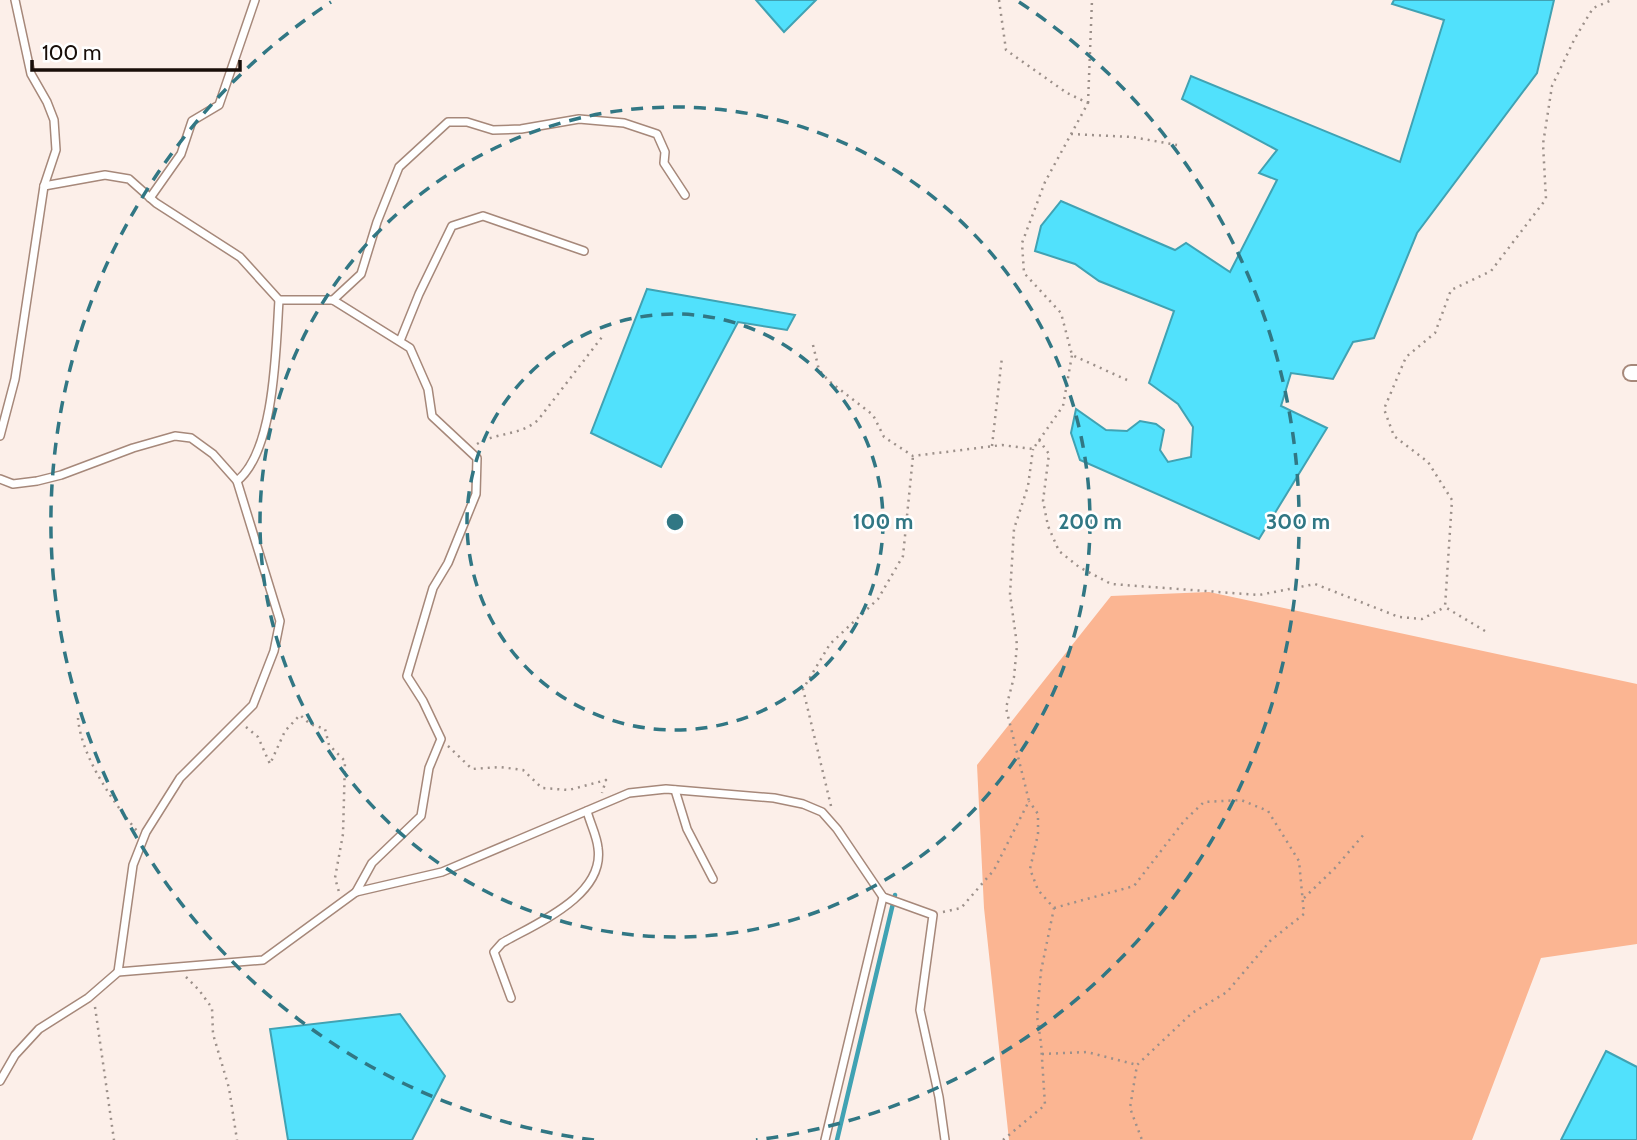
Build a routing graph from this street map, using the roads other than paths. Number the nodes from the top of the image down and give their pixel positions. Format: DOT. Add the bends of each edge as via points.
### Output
graph roads {
  1 [pos="15,0"];
  2 [pos="255,0"];
  3 [pos="44,186"];
  4 [pos="685,195"];
  5 [pos="150,198"];
  6 [pos="584,251"];
  7 [pos="279,300"];
  8 [pos="333,300"];
  9 [pos="400,341"];
  10 [pos="0,436"];
  11 [pos="0,479"];
  12 [pos="237,481"];
  13 [pos="675,790"];
  14 [pos="587,811"];
  15 [pos="713,879"];
  16 [pos="356,892"];
  17 [pos="883,897"];
  18 [pos="118,972"];
  19 [pos="511,998"];
  20 [pos="0,1081"];
  21 [pos="825,1140"];
  22 [pos="945,1140"];
  1 -- 3 [label="lane" via="31,74 54,120 56,150"];
  2 -- 5 [label="lane" via="219,105 192,121 181,154"];
  3 -- 5 [label="lane" via="105,176 129,180"];
  3 -- 10 [label="lane" via="15,379"];
  4 -- 8 [label="lane" via="664,163 665,152 657,134 624,123 579,119 493,130 467,121 448,122 399,167 361,274"];
  5 -- 7 [label="lane" via="240,257"];
  6 -- 9 [label="lane" via="483,216 452,226"];
  7 -- 8 [label="lane"];
  7 -- 12 [label="lane" via="272,396 258,449 248,472"];
  8 -- 9 [label="lane"];
  9 -- 16 [label="lane" via="410,348 428,389 432,416 477,458 476,494 433,588 407,676 441,739 429,768 421,816 372,863"];
  11 -- 12 [label="lane" via="13,484 61,475 175,436 191,438"];
  12 -- 18 [label="lane" via="280,621 274,652 253,705 180,778 143,839 133,865"];
  13 -- 14 [label="lane" via="629,793"];
  13 -- 15 [label="lane" via="687,829"];
  13 -- 17 [label="lane" via="774,798 822,812"];
  14 -- 16 [label="lane" via="442,872"];
  14 -- 19 [label="lane" via="599,850 594,875 573,902 494,952"];
  16 -- 18 [label="lane" via="263,960"];
  17 -- 21 [label="lane"];
  17 -- 22 [label="lane" via="933,915 920,1010"];
  18 -- 20 [label="lane" via="39,1029 15,1055"];
}
